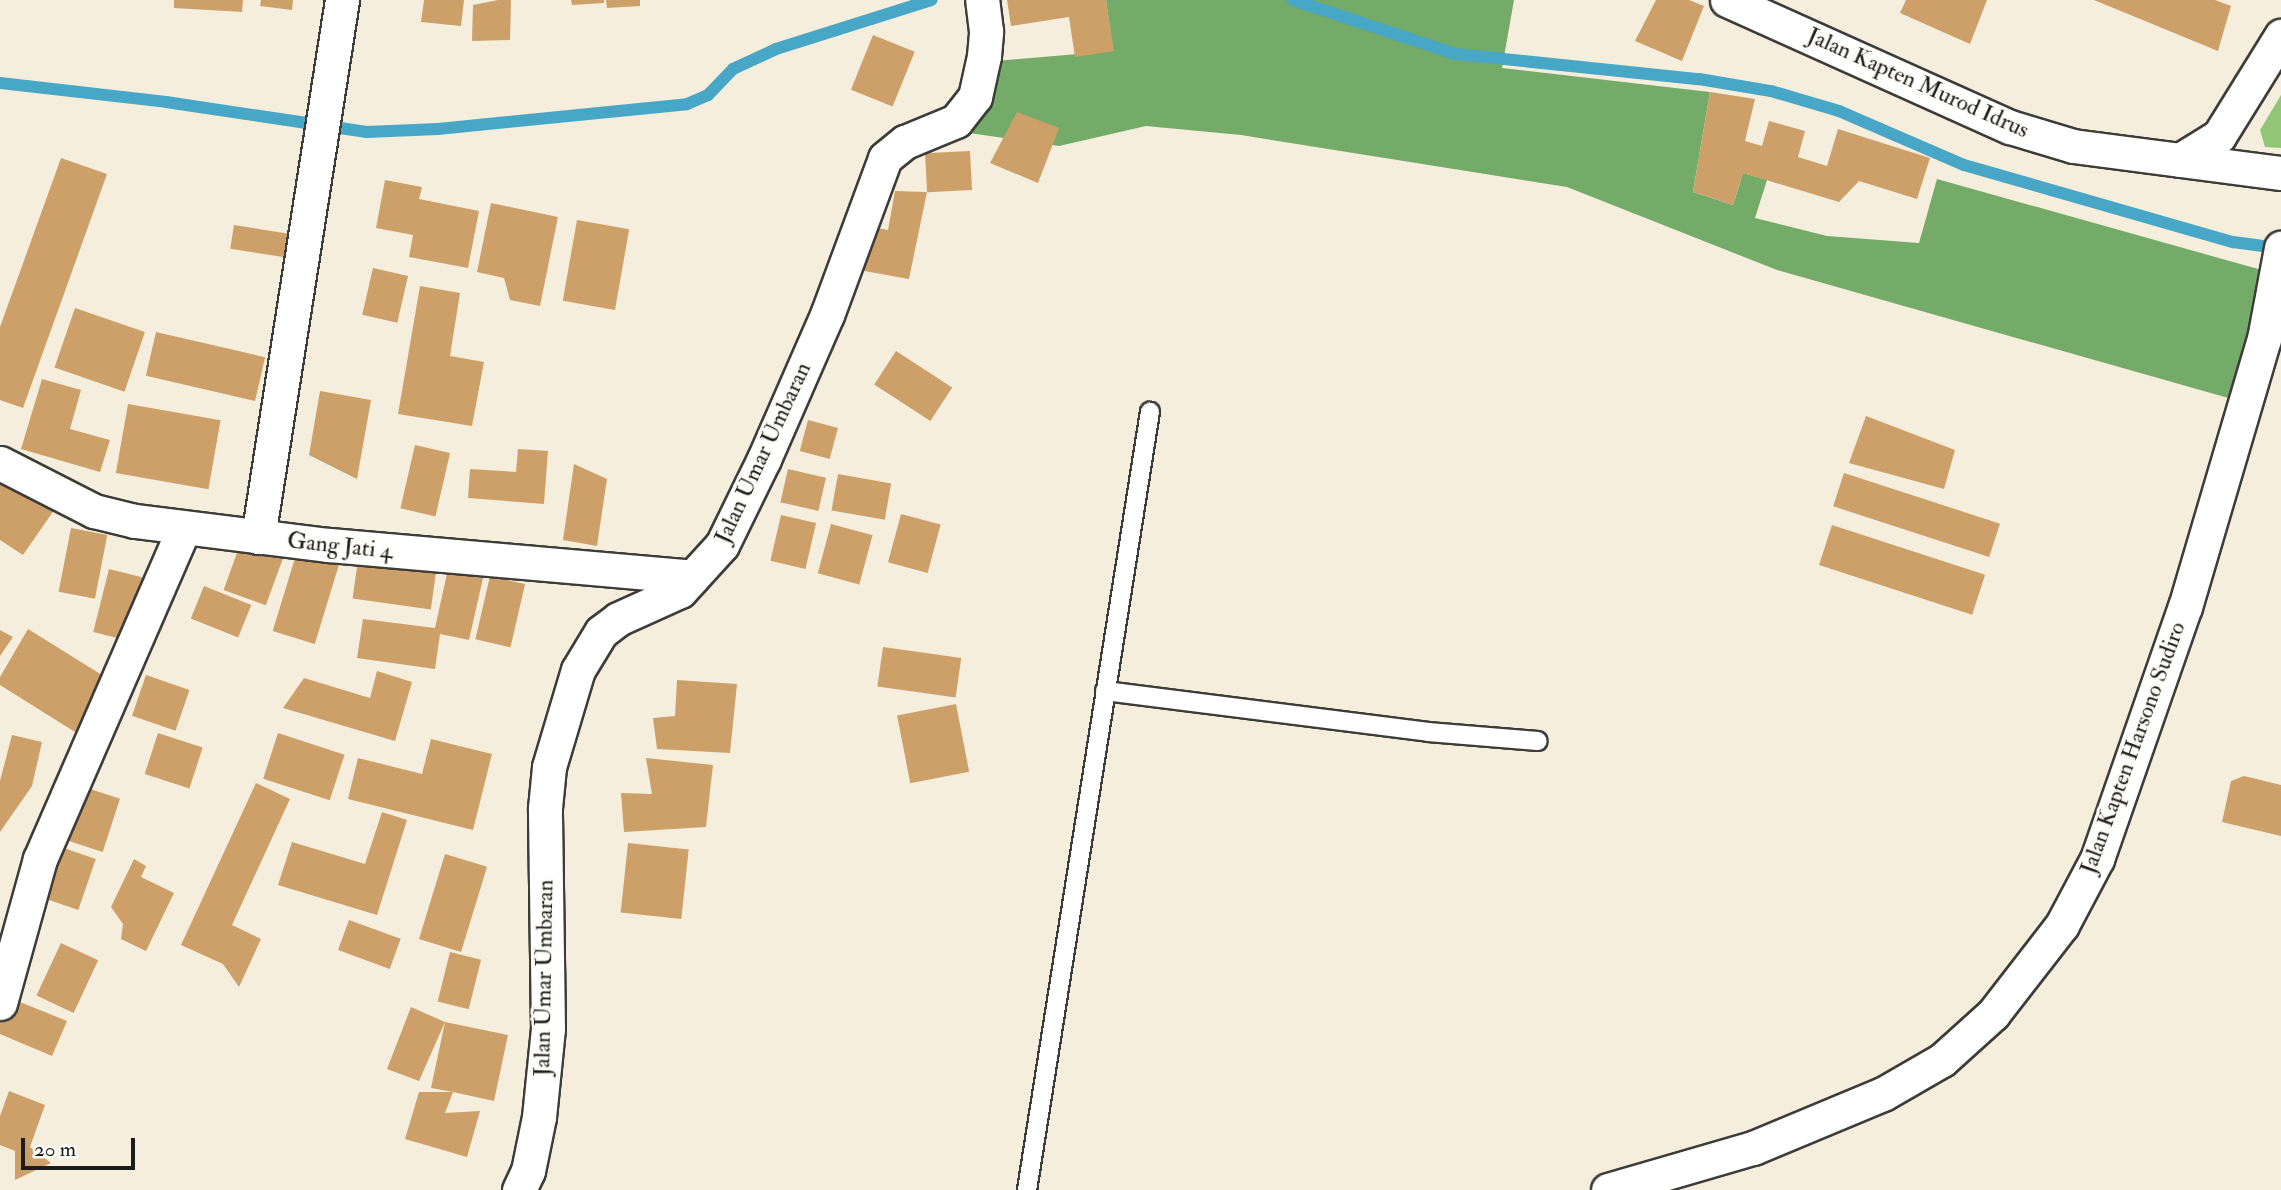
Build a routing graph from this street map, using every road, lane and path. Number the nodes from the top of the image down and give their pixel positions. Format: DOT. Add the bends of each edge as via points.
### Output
graph roads {
  1 [pos="342,0"];
  2 [pos="1727,0"];
  3 [pos="982,3"];
  4 [pos="2281,36"];
  5 [pos="2180,160"];
  6 [pos="2281,173"];
  7 [pos="2278,261"];
  8 [pos="1150,412"];
  9 [pos="0,463"];
  10 [pos="184,528"];
  11 [pos="258,537"];
  12 [pos="693,577"];
  13 [pos="1105,691"];
  14 [pos="1538,741"];
  15 [pos="0,1003"];
  16 [pos="519,1190"];
  17 [pos="1027,1190"];
  18 [pos="1608,1190"];
  1 -- 11 [label="street"];
  2 -- 5 [label="street, Jalan Kapten Murod Idrus" via="2010,127 2073,146"];
  3 -- 12 [label="street, Jalan Umar Umbaran" via="985,56 971,105 956,121 905,142 885,158 827,315 764,459 722,545"];
  4 -- 5 [label="street" via="2219,136"];
  5 -- 6 [label="street, Jalan Kapten Murod Idrus"];
  7 -- 18 [label="street, Jalan Kapten Harsono Sudiro" via="2264,339 2185,607 2097,859 2062,925 1993,1014 1942,1060 1883,1094 1753,1148"];
  8 -- 13 [label="lane"];
  9 -- 10 [label="street, Gang Jati 4" via="94,511"];
  10 -- 11 [label="street, Gang Jati 4"];
  10 -- 15 [label="street" via="40,859"];
  11 -- 12 [label="street, Gang Jati 4"];
  12 -- 16 [label="street, Jalan Umar Umbaran" via="676,594 618,619 601,632 578,670 558,732 545,808 548,1029 539,1116 528,1171"];
  13 -- 14 [label="lane" via="1428,732"];
  13 -- 17 [label="lane"];
}
